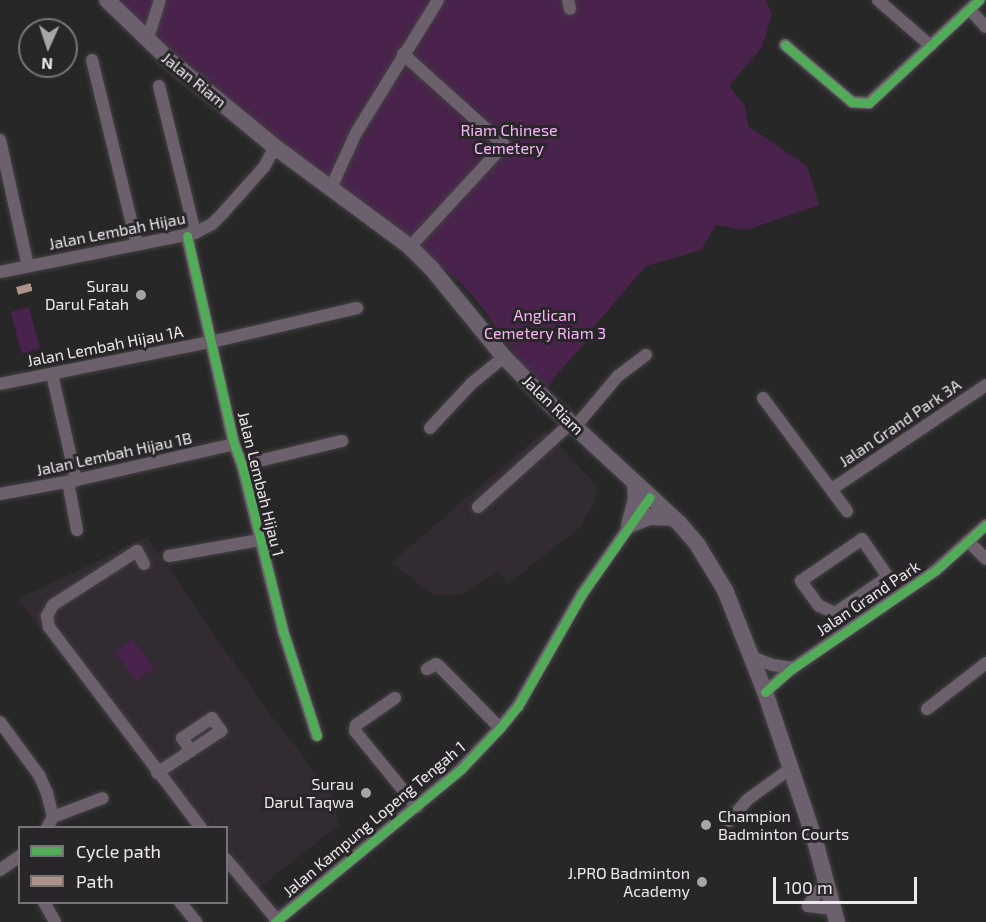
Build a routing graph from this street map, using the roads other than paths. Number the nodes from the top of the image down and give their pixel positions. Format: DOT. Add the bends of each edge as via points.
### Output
graph roads {
  1 [pos="107,0"];
  2 [pos="160,0"];
  3 [pos="438,0"];
  4 [pos="878,0"];
  5 [pos="979,0"];
  6 [pos="970,10"];
  7 [pos="986,27"];
  8 [pos="147,41"];
  9 [pos="785,45"];
  10 [pos="931,46"];
  11 [pos="403,54"];
  12 [pos="92,60"];
  13 [pos="159,86"];
  14 [pos="0,140"];
  15 [pos="275,147"];
  16 [pos="2,156"];
  17 [pos="331,188"];
  18 [pos="191,234"];
  19 [pos="137,245"];
  20 [pos="410,247"];
  21 [pos="28,266"];
  22 [pos="0,272"];
  23 [pos="357,308"];
  24 [pos="211,342"];
  25 [pos="646,355"];
  26 [pos="504,357"];
  27 [pos="52,374"];
  28 [pos="0,384"];
  29 [pos="986,385"];
  30 [pos="763,398"];
  31 [pos="573,425"];
  32 [pos="430,428"];
  33 [pos="342,441"];
  34 [pos="234,444"];
  35 [pos="242,465"];
  36 [pos="72,481"];
  37 [pos="635,483"];
  38 [pos="832,489"];
  39 [pos="0,494"];
  40 [pos="650,497"];
  41 [pos="478,507"];
  42 [pos="847,511"];
  43 [pos="673,518"];
  44 [pos="629,525"];
  45 [pos="986,525"];
  46 [pos="77,530"];
  47 [pos="260,540"];
  48 [pos="968,541"];
  49 [pos="169,556"];
  50 [pos="986,559"];
  51 [pos="144,564"];
  52 [pos="840,610"];
  53 [pos="852,627"];
  54 [pos="750,656"];
  55 [pos="986,663"];
  56 [pos="793,668"];
  57 [pos="427,669"];
  58 [pos="765,692"];
  59 [pos="395,698"];
  60 [pos="927,709"];
  61 [pos="2,727"];
  62 [pos="500,728"];
  63 [pos="317,736"];
  64 [pos="191,751"];
  65 [pos="792,768"];
  66 [pos="157,773"];
  67 [pos="103,798"];
  68 [pos="417,807"];
  69 [pos="729,821"];
  70 [pos="50,822"];
  71 [pos="199,826"];
  72 [pos="18,857"];
  73 [pos="228,861"];
  74 [pos="0,870"];
  75 [pos="826,881"];
  76 [pos="45,904"];
  77 [pos="181,904"];
  78 [pos="836,916"];
  79 [pos="276,921"];
  80 [pos="55,922"];
  81 [pos="196,922"];
  1 -- 8 [label="main road, Jalan Riam"];
  2 -- 8 [label="street"];
  3 -- 11 [label="street"];
  4 -- 10 [label="street"];
  5 -- 6 [label="street"];
  6 -- 7 [label="street"];
  6 -- 10 [label="street"];
  8 -- 15 [label="main road, Jalan Riam"];
  9 -- 10 [label="street" via="852,102 869,103"];
  11 -- 17 [label="street" via="356,133"];
  11 -- 20 [label="street" via="504,145"];
  12 -- 19 [label="street"];
  13 -- 18 [label="street, Jalan Lembah Hijau 1"];
  14 -- 16 [label="street"];
  15 -- 17 [label="main road, Jalan Riam"];
  15 -- 18 [label="street, Jalan Lembah Hijau" via="264,166 223,213 212,224"];
  16 -- 21 [label="street"];
  17 -- 20 [label="main road, Jalan Riam"];
  18 -- 19 [label="street, Jalan Lembah Hijau"];
  18 -- 24 [label="street, Jalan Lembah Hijau 1"];
  19 -- 21 [label="street, Jalan Lembah Hijau"];
  20 -- 26 [label="main road, Jalan Riam"];
  21 -- 22 [label="street, Jalan Lembah Hijau"];
  23 -- 24 [label="street, Jalan Lembah Hijau 1A"];
  24 -- 27 [label="street, Jalan Lembah Hijau 1A"];
  24 -- 34 [label="street, Jalan Lembah Hijau 1"];
  25 -- 31 [label="street" via="618,376"];
  26 -- 31 [label="main road, Jalan Riam"];
  26 -- 32 [label="street" via="472,383"];
  27 -- 28 [label="street, Jalan Lembah Hijau 1A"];
  27 -- 36 [label="street"];
  29 -- 38 [label="street, Jalan Grand Park 3A"];
  30 -- 38 [label="street"];
  31 -- 37 [label="main road, Jalan Riam"];
  31 -- 41 [label="street"];
  33 -- 35 [label="street"];
  34 -- 35 [label="street, Jalan Lembah Hijau 1"];
  34 -- 36 [label="street, Jalan Lembah Hijau 1B"];
  35 -- 47 [label="street, Jalan Lembah Hijau 1"];
  36 -- 39 [label="street, Jalan Lembah Hijau 1B"];
  36 -- 46 [label="street"];
  37 -- 40 [label="main road, Jalan Riam"];
  37 -- 44 [label="main road" via="636,499"];
  38 -- 42 [label="street"];
  40 -- 43 [label="main road, Jalan Riam"];
  40 -- 44 [label="street, Jalan Kampung Lopeng Tengah 1"];
  43 -- 44 [label="main road" via="650,518"];
  43 -- 54 [label="main road, Jalan Riam" via="711,564"];
  44 -- 62 [label="street, Jalan Kampung Lopeng Tengah 1" via="582,594 518,706"];
  45 -- 48 [label="street, Jalan Grand Park"];
  47 -- 49 [label="street"];
  47 -- 63 [label="street, Jalan Lembah Hijau 1" via="294,672"];
  48 -- 50 [label="street"];
  48 -- 53 [label="street, Jalan Grand Park" via="936,570"];
  51 -- 66 [label="street" via="137,550 53,605 47,616 49,627"];
  52 -- 52 [label="street" via="836,613 819,606 801,580 862,539 888,578"];
  52 -- 53 [label="street"];
  53 -- 56 [label="street, Jalan Grand Park"];
  54 -- 56 [label="street"];
  54 -- 58 [label="main road, Jalan Riam"];
  55 -- 60 [label="street"];
  56 -- 58 [label="street, Jalan Grand Park"];
  57 -- 62 [label="street" via="439,666"];
  58 -- 65 [label="main road, Jalan Riam"];
  59 -- 68 [label="street" via="356,725 355,731"];
  61 -- 70 [label="street" via="39,775 47,793"];
  62 -- 68 [label="street, Jalan Kampung Lopeng Tengah 1"];
  64 -- 66 [label="street"];
  65 -- 69 [label="street" via="747,800"];
  65 -- 75 [label="main road, Jalan Riam"];
  66 -- 71 [label="street"];
  67 -- 70 [label="street"];
  68 -- 79 [label="street, Jalan Kampung Lopeng Tengah 1"];
  72 -- 74 [label="street"];
  73 -- 79 [label="street"];
  75 -- 78 [label="main road, Jalan Riam"];
  75 -- 78 [label="street" via="808,906"];
  76 -- 80 [label="street"];
  77 -- 81 [label="street"];
}
